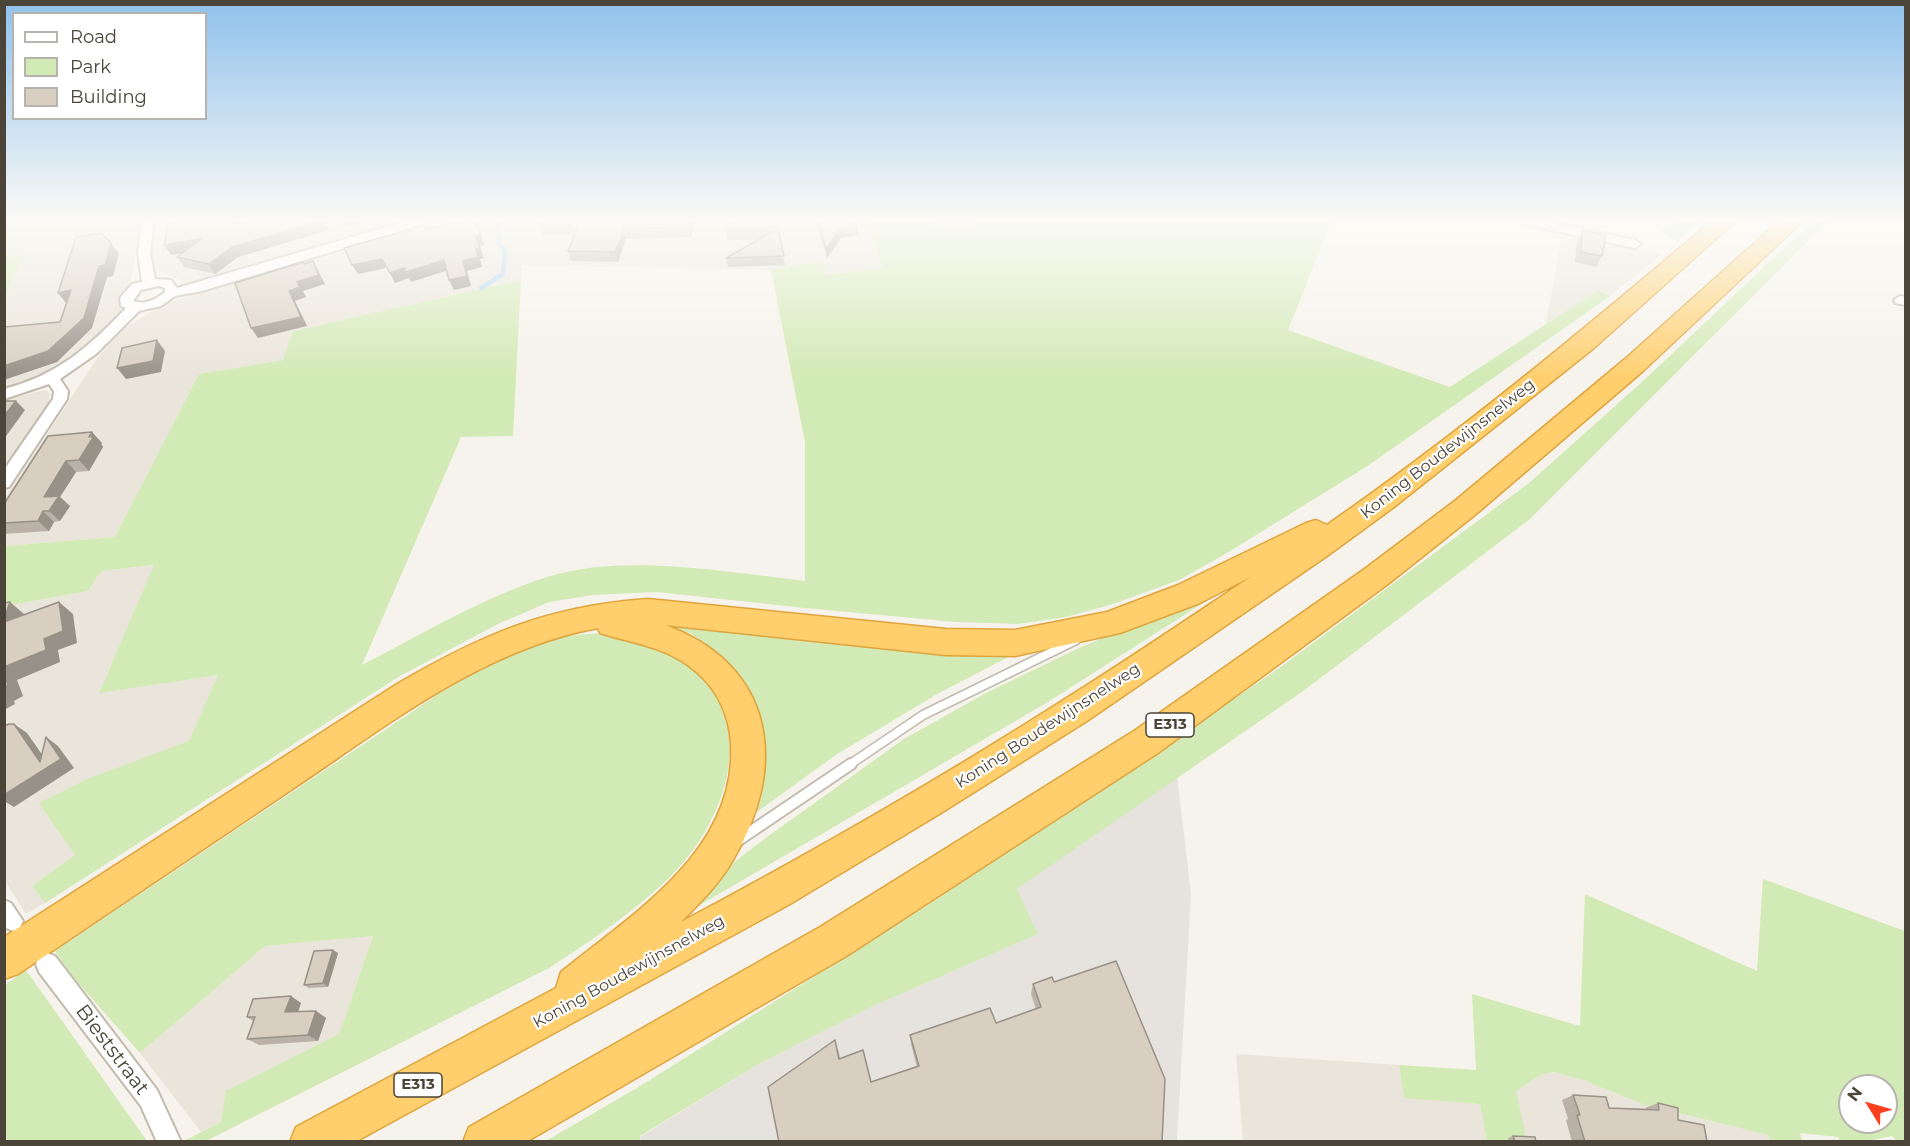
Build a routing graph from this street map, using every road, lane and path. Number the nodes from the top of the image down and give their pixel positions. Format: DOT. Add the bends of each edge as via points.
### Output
graph roads {
  1 [pos="147,273"];
  2 [pos="244,273"];
  3 [pos="1664,273"];
  4 [pos="1734,273"];
  5 [pos="149,283"];
  6 [pos="171,293"];
  7 [pos="135,307"];
  8 [pos="53,379"];
  9 [pos="4,394"];
  10 [pos="4,483"];
  11 [pos="1384,500"];
  12 [pos="579,620"];
  13 [pos="1109,624"];
  14 [pos="716,855"];
  15 [pos="4,960"];
  16 [pos="47,964"];
  17 [pos="525,1028"];
  18 [pos="169,1142"];
  19 [pos="311,1142"];
  20 [pos="484,1142"];
  1 -- 5 [label="street"];
  2 -- 6 [label="street"];
  3 -- 11 [label="highway, Koning Boudewijnsnelweg / E313" via="1585,342"];
  4 -- 20 [label="highway, E313" via="1634,365 1466,507 1146,742 834,941"];
  5 -- 6 [label="street" via="166,283"];
  5 -- 7 [label="street" via="137,287 126,298 126,303"];
  6 -- 7 [label="street" via="155,304"];
  7 -- 8 [label="street" via="93,352"];
  8 -- 9 [label="street"];
  8 -- 10 [label="street" via="62,391 60,399"];
  11 -- 13 [label="highway" via="1189,594"];
  11 -- 17 [label="highway, Koning Boudewijnsnelweg / E313" via="1085,705 929,802 777,891"];
  12 -- 13 [label="highway" via="630,611 677,612 986,644 1015,643"];
  12 -- 14 [label="highway" via="627,626 671,638 709,663 731,689 746,729 750,754 738,811"];
  12 -- 15 [label="highway" via="522,634 437,677"];
  13 -- 14 [label="lane" via="923,714"];
  14 -- 17 [label="highway" via="670,906"];
  16 -- 18 [label="street, Bieststraat" via="149,1098"];
  17 -- 19 [label="highway, Koning Boudewijnsnelweg / E313"];
}
